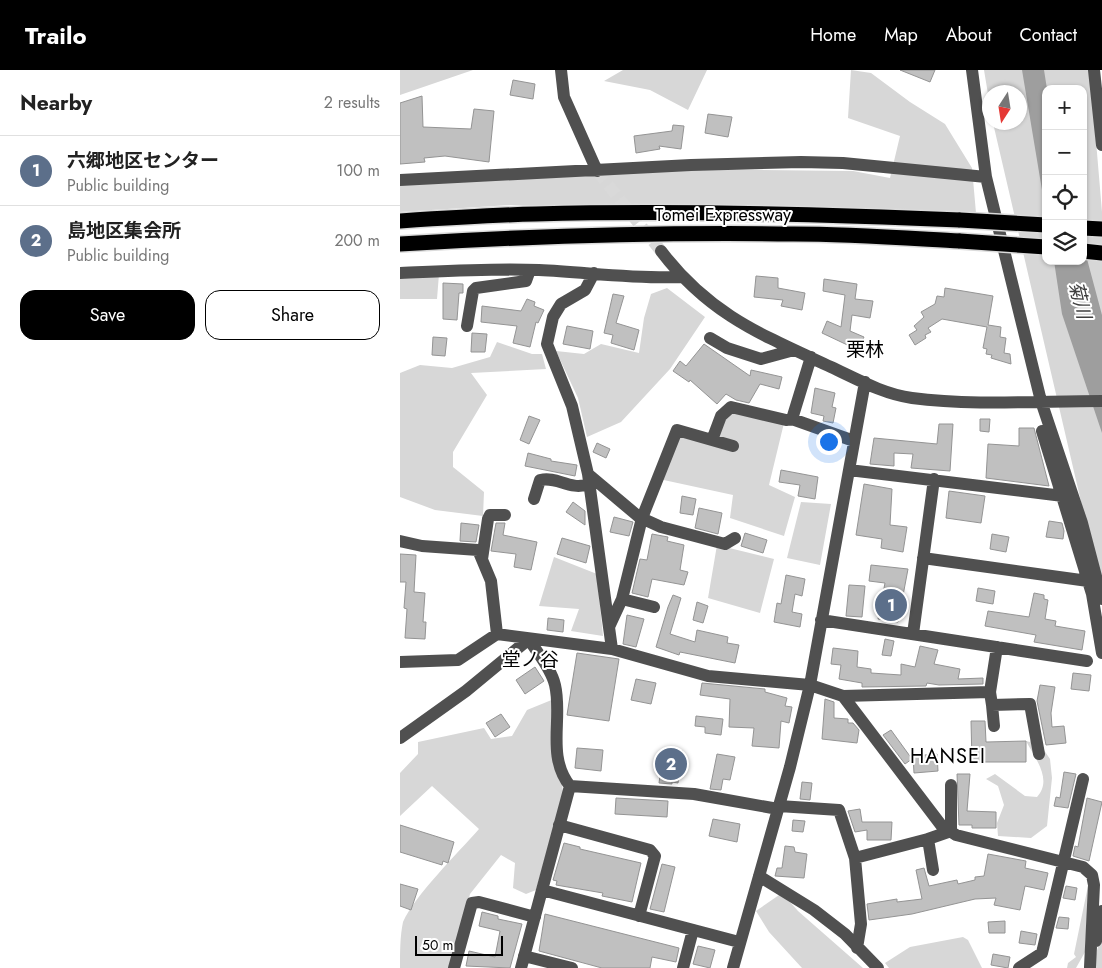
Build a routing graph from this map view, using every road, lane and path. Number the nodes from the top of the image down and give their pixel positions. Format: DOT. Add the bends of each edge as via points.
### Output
graph roads {
  1 [pos="560,70"];
  2 [pos="972,70"];
  3 [pos="1094,70"];
  4 [pos="1099,106"];
  5 [pos="1102,145"];
  6 [pos="597,171"];
  7 [pos="986,177"];
  8 [pos="400,180"];
  9 [pos="400,221"];
  10 [pos="1042,225"];
  11 [pos="1087,228"];
  12 [pos="1102,230"];
  13 [pos="400,244"];
  14 [pos="1042,248"];
  15 [pos="661,251"];
  16 [pos="1087,251"];
  17 [pos="1102,253"];
  18 [pos="530,270"];
  19 [pos="400,273"];
  20 [pos="594,273"];
  21 [pos="681,277"];
  22 [pos="467,326"];
  23 [pos="710,338"];
  24 [pos="794,350"];
  25 [pos="810,358"];
  26 [pos="865,382"];
  27 [pos="1040,401"];
  28 [pos="1102,401"];
  29 [pos="792,419"];
  30 [pos="712,440"];
  31 [pos="854,441"];
  32 [pos="734,446"];
  33 [pos="849,470"];
  34 [pos="589,479"];
  35 [pos="934,479"];
  36 [pos="1063,496"];
  37 [pos="534,499"];
  38 [pos="505,515"];
  39 [pos="642,518"];
  40 [pos="400,541"];
  41 [pos="730,541"];
  42 [pos="924,558"];
  43 [pos="482,559"];
  44 [pos="1088,581"];
  45 [pos="622,598"];
  46 [pos="1102,599"];
  47 [pos="654,607"];
  48 [pos="821,620"];
  49 [pos="609,629"];
  50 [pos="497,634"];
  51 [pos="913,634"];
  52 [pos="529,638"];
  53 [pos="996,647"];
  54 [pos="612,649"];
  55 [pos="1102,653"];
  56 [pos="1087,661"];
  57 [pos="400,662"];
  58 [pos="810,686"];
  59 [pos="990,692"];
  60 [pos="843,696"];
  61 [pos="992,705"];
  62 [pos="994,726"];
  63 [pos="400,738"];
  64 [pos="1039,754"];
  65 [pos="1082,778"];
  66 [pos="951,785"];
  67 [pos="570,786"];
  68 [pos="779,808"];
  69 [pos="559,826"];
  70 [pos="951,832"];
  71 [pos="928,839"];
  72 [pos="855,858"];
  73 [pos="1062,860"];
  74 [pos="933,870"];
  75 [pos="759,876"];
  76 [pos="542,890"];
  77 [pos="1102,911"];
  78 [pos="640,916"];
  79 [pos="535,917"];
  80 [pos="693,930"];
  81 [pos="739,942"];
  82 [pos="857,948"];
  83 [pos="522,962"];
  84 [pos="454,968"];
  85 [pos="572,968"];
  86 [pos="683,968"];
  87 [pos="733,968"];
  88 [pos="878,968"];
  89 [pos="1020,968"];
  90 [pos="1089,968"];
  1 -- 6 [label="street" via="564,98"];
  2 -- 7 [label="street"];
  3 -- 4 [label="street"];
  4 -- 5 [label="street"];
  6 -- 7 [label="street" via="691,165 843,163"];
  6 -- 8 [label="street"];
  7 -- 27 [label="street"];
  9 -- 10 [label="highway, Tomei Expressway, bridge" via="534,214 731,212"];
  11 -- 12 [label="highway"];
  13 -- 14 [label="highway, Tomei Expressway, bridge" via="530,236 795,234"];
  15 -- 21 [label="street"];
  16 -- 17 [label="highway"];
  18 -- 19 [label="street"];
  18 -- 20 [label="street"];
  18 -- 22 [label="street" via="526,281 476,288"];
  20 -- 21 [label="street" via="642,279"];
  20 -- 34 [label="street" via="585,290 561,304 552,317 547,344 572,406"];
  21 -- 24 [label="street" via="728,316"];
  23 -- 24 [label="street" via="727,348 761,359"];
  24 -- 25 [label="street"];
  25 -- 26 [label="street"];
  25 -- 29 [label="street"];
  26 -- 27 [label="street" via="890,394 934,400"];
  26 -- 31 [label="street"];
  27 -- 28 [label="street"];
  27 -- 36 [label="street"];
  27 -- 46 [label="street" via="1082,523"];
  29 -- 30 [label="street" via="730,407 721,416"];
  29 -- 31 [label="street"];
  30 -- 32 [label="street"];
  30 -- 39 [label="street" via="677,430"];
  31 -- 33 [label="street"];
  33 -- 35 [label="street"];
  33 -- 48 [label="street"];
  34 -- 37 [label="street" via="576,487 547,478 540,480"];
  34 -- 39 [label="street"];
  34 -- 49 [label="street"];
  35 -- 36 [label="street"];
  35 -- 42 [label="street"];
  36 -- 44 [label="street"];
  38 -- 43 [label="street" via="490,515"];
  39 -- 41 [label="street" via="662,527"];
  39 -- 45 [label="street"];
  40 -- 43 [label="street" via="478,550"];
  42 -- 44 [label="street"];
  42 -- 51 [label="street"];
  43 -- 50 [label="street" via="491,581"];
  44 -- 55 [label="street"];
  45 -- 47 [label="street"];
  45 -- 49 [label="street"];
  48 -- 51 [label="street"];
  48 -- 58 [label="street"];
  49 -- 54 [label="street"];
  50 -- 52 [label="street"];
  50 -- 57 [label="street" via="458,660"];
  51 -- 53 [label="street"];
  52 -- 54 [label="street"];
  52 -- 63 [label="street" via="466,691"];
  52 -- 67 [label="street" via="555,684 557,750 562,773"];
  53 -- 56 [label="street"];
  53 -- 59 [label="street"];
  54 -- 58 [label="street" via="708,676"];
  58 -- 60 [label="street"];
  58 -- 68 [label="street"];
  59 -- 60 [label="street"];
  59 -- 61 [label="street"];
  60 -- 70 [label="street" via="941,825"];
  61 -- 62 [label="street"];
  61 -- 64 [label="street" via="1030,704"];
  65 -- 73 [label="street"];
  66 -- 70 [label="street"];
  67 -- 68 [label="street" via="694,794"];
  67 -- 69 [label="street"];
  68 -- 72 [label="street" via="839,810"];
  68 -- 75 [label="street"];
  69 -- 76 [label="street"];
  69 -- 78 [label="street" via="650,850 654,856"];
  70 -- 71 [label="street"];
  70 -- 73 [label="street"];
  71 -- 72 [label="street"];
  71 -- 74 [label="street"];
  72 -- 82 [label="street" via="861,924"];
  73 -- 89 [label="street" via="1042,954"];
  73 -- 90 [label="street" via="1083,867 1092,875"];
  75 -- 81 [label="street"];
  75 -- 82 [label="street" via="814,910 845,934"];
  76 -- 78 [label="street"];
  76 -- 79 [label="street"];
  77 -- 90 [label="street"];
  78 -- 80 [label="street"];
  79 -- 83 [label="street"];
  79 -- 84 [label="street" via="472,903"];
  80 -- 81 [label="street"];
  80 -- 86 [label="street"];
  81 -- 87 [label="street"];
  82 -- 88 [label="street"];
  83 -- 85 [label="street"];
}
